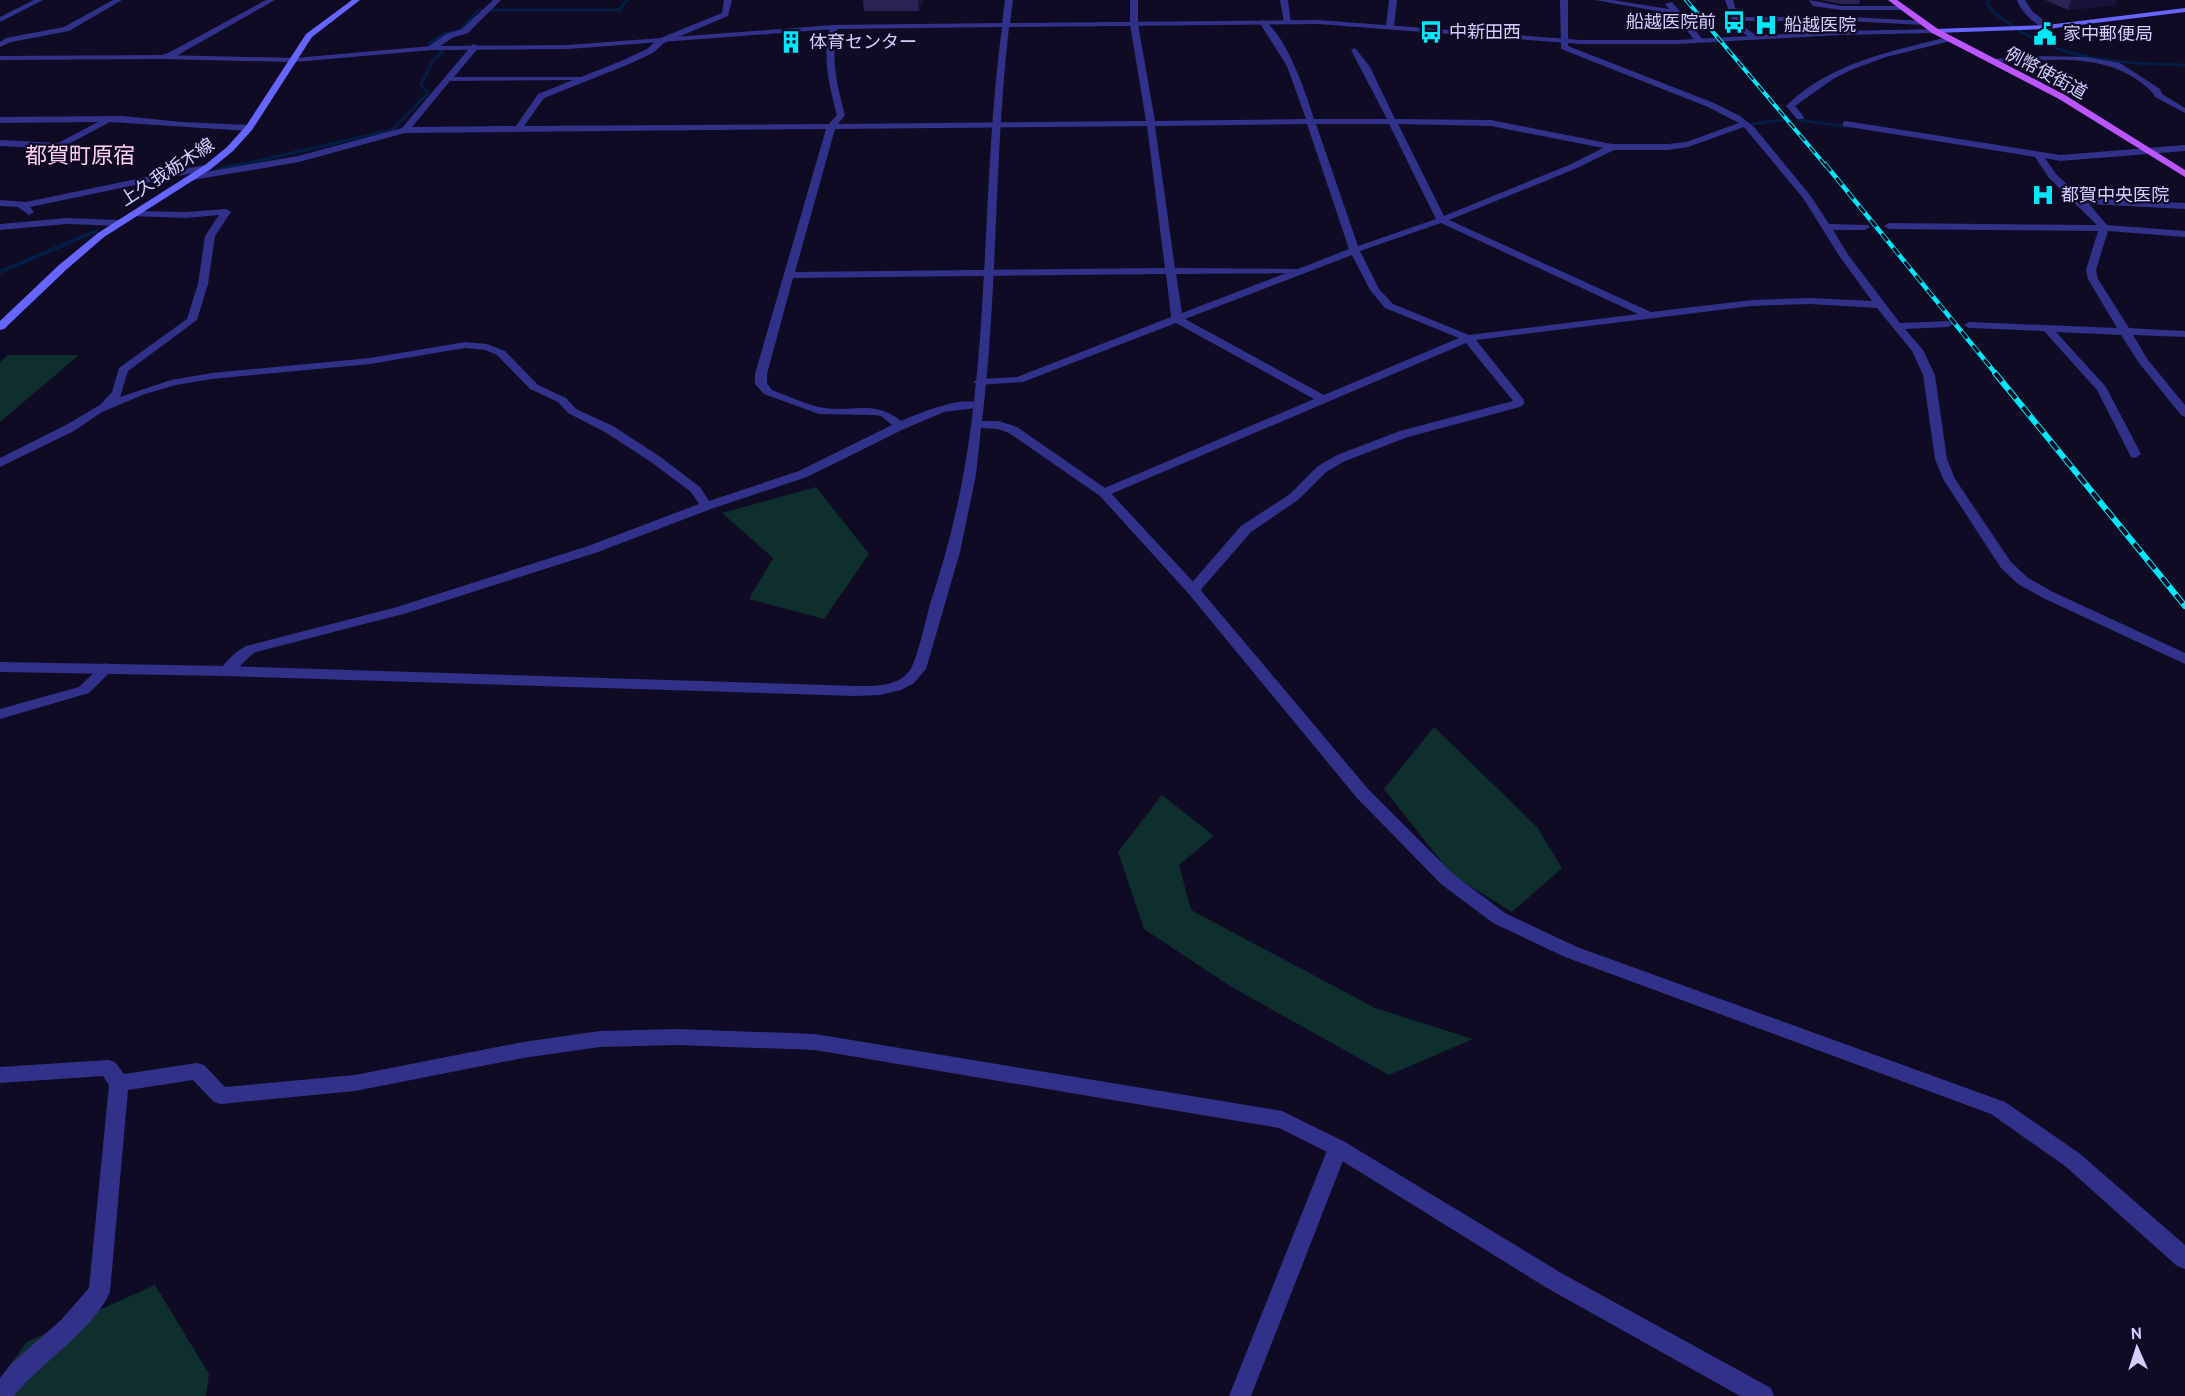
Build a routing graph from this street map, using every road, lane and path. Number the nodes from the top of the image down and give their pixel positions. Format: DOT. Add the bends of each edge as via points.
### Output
graph roads {
  1 [pos="39,0"];
  2 [pos="118,0"];
  3 [pos="271,0"];
  4 [pos="356,0"];
  5 [pos="497,0"];
  6 [pos="728,0"];
  7 [pos="1010,0"];
  8 [pos="1134,0"];
  9 [pos="1284,0"];
  10 [pos="1393,0"];
  11 [pos="1564,0"];
  12 [pos="1602,0"];
  13 [pos="1665,0"];
  14 [pos="1730,0"];
  15 [pos="1813,0"];
  16 [pos="1892,0"];
  17 [pos="2021,0"];
  18 [pos="1903,8"];
  19 [pos="2185,10"];
  20 [pos="1674,12"];
  21 [pos="1736,19"];
  22 [pos="0,20"];
  23 [pos="1263,22"];
  24 [pos="1288,22"];
  25 [pos="1923,23"];
  26 [pos="1134,24"];
  27 [pos="1005,25"];
  28 [pos="1390,26"];
  29 [pos="834,27"];
  30 [pos="2048,27"];
  31 [pos="1935,31"];
  32 [pos="1754,38"];
  33 [pos="1947,39"];
  34 [pos="1699,40"];
  35 [pos="661,41"];
  36 [pos="1563,42"];
  37 [pos="0,45"];
  38 [pos="476,46"];
  39 [pos="432,48"];
  40 [pos="1355,50"];
  41 [pos="161,57"];
  42 [pos="0,58"];
  43 [pos="295,60"];
  44 [pos="1990,61"];
  45 [pos="588,78"];
  46 [pos="449,79"];
  47 [pos="2185,111"];
  48 [pos="1800,117"];
  49 [pos="109,119"];
  50 [pos="0,120"];
  51 [pos="1392,121"];
  52 [pos="1312,122"];
  53 [pos="1151,124"];
  54 [pos="1745,124"];
  55 [pos="1846,124"];
  56 [pos="997,125"];
  57 [pos="831,127"];
  58 [pos="249,128"];
  59 [pos="518,129"];
  60 [pos="405,130"];
  61 [pos="0,143"];
  62 [pos="1612,147"];
  63 [pos="2185,148"];
  64 [pos="2151,153"];
  65 [pos="2039,156"];
  66 [pos="208,167"];
  67 [pos="2185,174"];
  68 [pos="193,177"];
  69 [pos="2080,201"];
  70 [pos="0,203"];
  71 [pos="22,206"];
  72 [pos="2185,206"];
  73 [pos="134,214"];
  74 [pos="67,220"];
  75 [pos="1441,220"];
  76 [pos="118,223"];
  77 [pos="1888,226"];
  78 [pos="0,227"];
  79 [pos="1826,227"];
  80 [pos="1865,227"];
  81 [pos="2104,228"];
  82 [pos="2185,234"];
  83 [pos="1355,250"];
  84 [pos="1169,271"];
  85 [pos="1303,271"];
  86 [pos="987,273"];
  87 [pos="788,275"];
  88 [pos="1880,305"];
  89 [pos="1647,314"];
  90 [pos="1177,319"];
  91 [pos="1948,324"];
  92 [pos="1970,325"];
  93 [pos="1897,326"];
  94 [pos="0,327"];
  95 [pos="2047,328"];
  96 [pos="2123,330"];
  97 [pos="2185,333"];
  98 [pos="1468,338"];
  99 [pos="979,382"];
  100 [pos="1322,399"];
  101 [pos="976,405"];
  102 [pos="98,410"];
  103 [pos="2185,413"];
  104 [pos="976,424"];
  105 [pos="900,426"];
  106 [pos="2134,454"];
  107 [pos="0,463"];
  108 [pos="1104,493"];
  109 [pos="705,506"];
  110 [pos="1193,590"];
  111 [pos="2185,659"];
  112 [pos="0,667"];
  113 [pos="107,668"];
  114 [pos="226,671"];
  115 [pos="0,714"];
  116 [pos="0,1075"];
  117 [pos="119,1083"];
  118 [pos="1338,1148"];
  119 [pos="2185,1259"];
  120 [pos="0,1396"];
  121 [pos="1240,1396"];
  122 [pos="1763,1396"];
  1 -- 22 [label="street"];
  2 -- 37 [label="street" via="66,29"];
  3 -- 41 [label="street"];
  4 -- 43 [label="main road, 上久我栃木線" via="309,36"];
  5 -- 39 [label="street" via="465,31"];
  6 -- 35 [label="street" via="726,14"];
  7 -- 27 [label="street"];
  8 -- 26 [label="street"];
  9 -- 24 [label="street"];
  10 -- 28 [label="street"];
  11 -- 36 [label="street"];
  12 -- 20 [label="street"];
  13 -- 20 [label="street"];
  14 -- 21 [label="street"];
  15 -- 18 [label="street" via="1816,4 1842,8"];
  16 -- 18 [label="main road, 例幣使街道"];
  17 -- 30 [label="street" via="2029,13"];
  18 -- 25 [label="main road, 例幣使街道"];
  19 -- 30 [label="main road"];
  20 -- 34 [label="street"];
  21 -- 25 [label="street"];
  21 -- 32 [label="street" via="1738,26"];
  23 -- 24 [label="street"];
  23 -- 26 [label="street"];
  23 -- 52 [label="street" via="1282,45"];
  24 -- 28 [label="street"];
  25 -- 31 [label="main road, 例幣使街道"];
  26 -- 27 [label="street"];
  26 -- 53 [label="street"];
  27 -- 29 [label="street"];
  27 -- 56 [label="street"];
  28 -- 36 [label="street"];
  29 -- 35 [label="street"];
  29 -- 57 [label="street" via="829,49 841,116"];
  30 -- 31 [label="main road"];
  31 -- 32 [label="street"];
  31 -- 33 [label="main road, 例幣使街道"];
  32 -- 34 [label="street"];
  33 -- 44 [label="main road, 例幣使街道"];
  33 -- 48 [label="street" via="1883,55 1830,77 1790,106"];
  34 -- 36 [label="street"];
  35 -- 38 [label="street" via="568,47"];
  35 -- 45 [label="street" via="650,51"];
  36 -- 54 [label="street" via="1564,47 1575,53 1711,105"];
  38 -- 39 [label="street"];
  38 -- 46 [label="street"];
  39 -- 43 [label="street"];
  40 -- 51 [label="street"];
  41 -- 42 [label="street"];
  41 -- 43 [label="street"];
  43 -- 58 [label="main road, 上久我栃木線"];
  44 -- 47 [label="street" via="2053,59 2121,66"];
  44 -- 64 [label="main road, 例幣使街道" via="2062,97"];
  45 -- 46 [label="street"];
  45 -- 59 [label="street" via="541,96"];
  46 -- 60 [label="street"];
  49 -- 50 [label="street"];
  49 -- 58 [label="street"];
  49 -- 61 [label="street" via="59,146"];
  51 -- 52 [label="street"];
  51 -- 62 [label="street" via="1491,123"];
  51 -- 75 [label="street"];
  52 -- 53 [label="street"];
  52 -- 83 [label="street"];
  53 -- 56 [label="street"];
  53 -- 84 [label="street"];
  54 -- 62 [label="street" via="1688,144"];
  54 -- 79 [label="street" via="1807,197"];
  55 -- 65 [label="street"];
  56 -- 57 [label="street"];
  56 -- 86 [label="street"];
  57 -- 59 [label="street"];
  57 -- 87 [label="street"];
  58 -- 66 [label="main road, 上久我栃木線"];
  59 -- 60 [label="street"];
  60 -- 68 [label="street" via="299,159"];
  62 -- 75 [label="street"];
  63 -- 64 [label="street"];
  64 -- 65 [label="street" via="2077,158"];
  64 -- 67 [label="main road, 例幣使街道"];
  65 -- 69 [label="street" via="2054,177"];
  66 -- 68 [label="main road, 上久我栃木線"];
  66 -- 71 [label="street"];
  68 -- 73 [label="main road, 上久我栃木線"];
  69 -- 72 [label="street"];
  69 -- 81 [label="street"];
  70 -- 71 [label="street"];
  71 -- 74 [label="street" via="39,216"];
  73 -- 76 [label="main road, 上久我栃木線"];
  73 -- 102 [label="street" via="226,212 210,236 203,284 192,320 123,370 117,393"];
  74 -- 76 [label="street"];
  74 -- 78 [label="street"];
  75 -- 83 [label="street"];
  75 -- 89 [label="street"];
  76 -- 94 [label="main road, 上久我栃木線" via="63,267"];
  77 -- 81 [label="street"];
  79 -- 80 [label="street"];
  79 -- 88 [label="street"];
  81 -- 82 [label="street"];
  81 -- 96 [label="street" via="2091,270"];
  83 -- 85 [label="street"];
  83 -- 98 [label="street" via="1381,300"];
  84 -- 85 [label="street"];
  84 -- 86 [label="street"];
  84 -- 90 [label="street"];
  85 -- 90 [label="street"];
  86 -- 87 [label="street"];
  86 -- 99 [label="street"];
  87 -- 105 [label="street" via="761,384 768,392 823,412 874,411"];
  88 -- 89 [label="street" via="1752,303"];
  88 -- 93 [label="street"];
  89 -- 98 [label="street"];
  90 -- 99 [label="street" via="1019,380"];
  90 -- 100 [label="street"];
  91 -- 93 [label="street"];
  92 -- 95 [label="street"];
  93 -- 111 [label="street" via="1917,350 1929,375 1938,449 1949,479 2006,565 2023,581 2048,595"];
  95 -- 96 [label="street"];
  95 -- 106 [label="street" via="2102,389"];
  96 -- 97 [label="street"];
  96 -- 103 [label="street"];
  98 -- 100 [label="street"];
  98 -- 110 [label="street" via="1520,402 1404,434 1341,458 1246,529"];
  99 -- 101 [label="street"];
  100 -- 108 [label="street"];
  101 -- 104 [label="street"];
  101 -- 105 [label="street" via="948,407"];
  102 -- 107 [label="street"];
  102 -- 109 [label="street" via="141,392 212,376 340,364 465,345 487,347 501,353 534,387 562,400 572,411 655,459 696,490"];
  104 -- 108 [label="street" via="1013,430"];
  104 -- 114 [label="street" via="957,536 927,634 923,660 916,673 898,686 856,691"];
  105 -- 109 [label="street" via="818,468"];
  108 -- 110 [label="street"];
  109 -- 114 [label="street" via="593,549 425,603 251,649"];
  110 -- 119 [label="street" via="1363,794 1447,879 1499,918 1571,952 1998,1108 2071,1158"];
  112 -- 113 [label="street"];
  113 -- 114 [label="street"];
  113 -- 115 [label="street" via="84,690"];
  116 -- 117 [label="street" via="108,1068"];
  117 -- 118 [label="street" via="197,1071 221,1096 355,1083 600,1039 678,1037 815,1042 1282,1120"];
  117 -- 120 [label="street" via="99,1292 69,1328 19,1372"];
  118 -- 121 [label="street"];
  118 -- 122 [label="street" via="1555,1281"];
}
